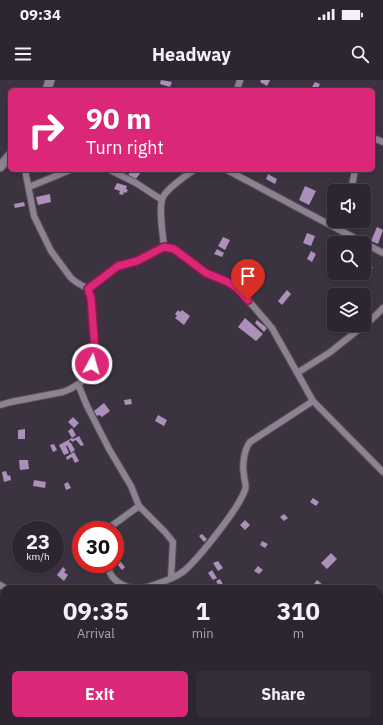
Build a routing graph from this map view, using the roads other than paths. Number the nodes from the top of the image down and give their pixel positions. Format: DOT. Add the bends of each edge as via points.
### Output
graph roads {
  1 [pos="8,157"];
  2 [pos="0,167"];
  3 [pos="26,172"];
  4 [pos="65,172"];
  5 [pos="114,172"];
  6 [pos="191,172"];
  7 [pos="231,172"];
  8 [pos="355,172"];
  9 [pos="352,184"];
  10 [pos="29,187"];
  11 [pos="162,200"];
  12 [pos="327,223"];
  13 [pos="337,228"];
  14 [pos="351,236"];
  15 [pos="164,247"];
  16 [pos="371,247"];
  17 [pos="383,253"];
  18 [pos="88,289"];
  19 [pos="383,308"];
  20 [pos="297,373"];
  21 [pos="78,384"];
  22 [pos="313,401"];
  23 [pos="0,405"];
  24 [pos="383,472"];
  25 [pos="139,506"];
  26 [pos="118,521"];
  27 [pos="111,573"];
  28 [pos="171,578"];
  29 [pos="124,585"];
  30 [pos="152,585"];
  1 -- 2 [label="main road"];
  3 -- 10 [label="street"];
  4 -- 10 [label="street"];
  5 -- 11 [label="street"];
  6 -- 11 [label="street" via="167,192"];
  7 -- 12 [label="street"];
  8 -- 9 [label="street"];
  10 -- 18 [label="street" via="34,216 52,251 71,278"];
  11 -- 15 [label="street" via="160,212"];
  13 -- 14 [label="street"];
  15 -- 18 [label="street" via="137,261 118,266"];
  15 -- 20 [label="street" via="174,249 206,273 238,289 272,328"];
  16 -- 17 [label="street"];
  18 -- 21 [label="street" via="95,350 90,372"];
  19 -- 20 [label="street" via="368,323"];
  20 -- 22 [label="street"];
  21 -- 23 [label="street" via="63,392"];
  21 -- 25 [label="street" via="108,449 131,486"];
  22 -- 24 [label="street"];
  22 -- 28 [label="street" via="250,442 246,450 243,473 246,485 243,494 201,553 183,571"];
  25 -- 26 [label="street"];
  25 -- 28 [label="street" via="173,542"];
  27 -- 29 [label="street" via="116,581"];
  28 -- 30 [label="street"];
}
